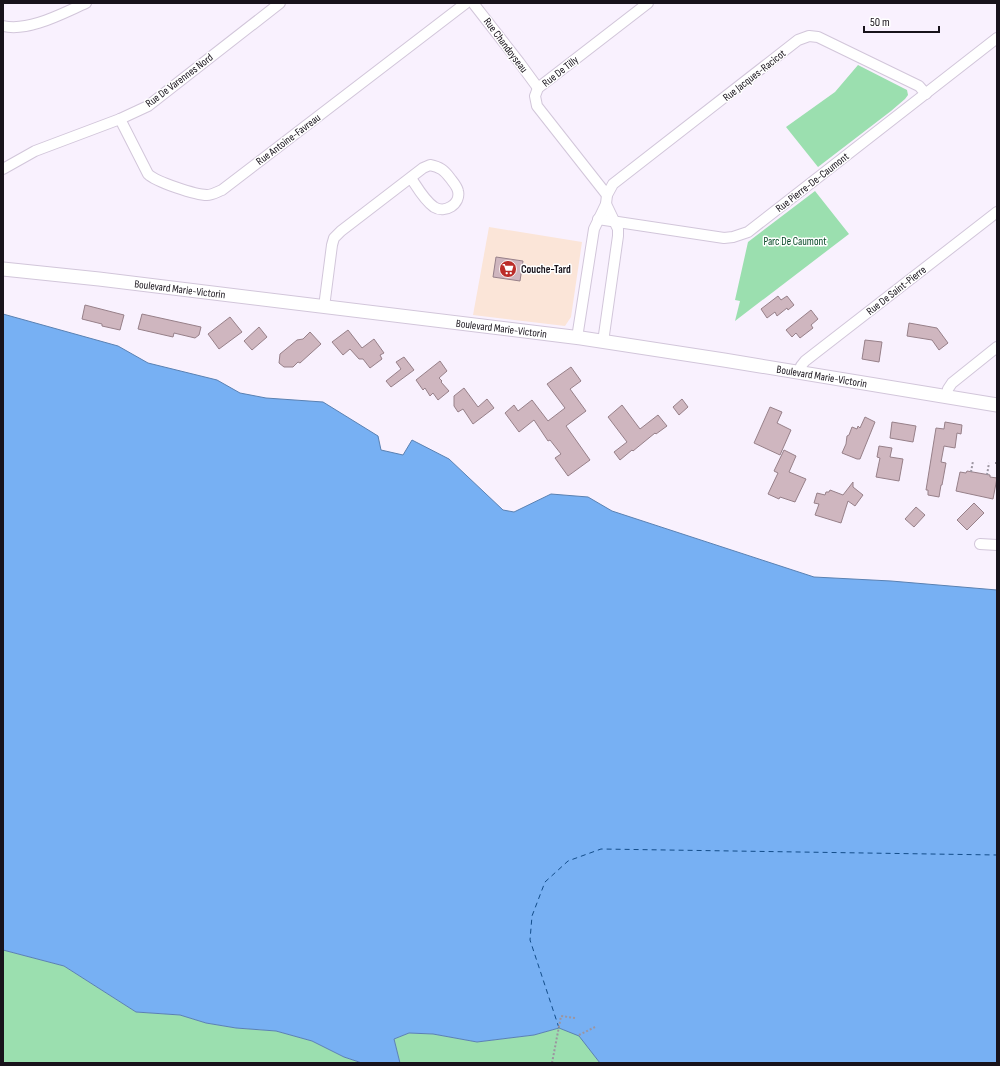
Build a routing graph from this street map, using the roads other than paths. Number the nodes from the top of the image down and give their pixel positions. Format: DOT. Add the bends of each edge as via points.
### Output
graph roads {
  1 [pos="86,3"];
  2 [pos="466,3"];
  3 [pos="473,3"];
  4 [pos="648,3"];
  5 [pos="274,5"];
  6 [pos="3,26"];
  7 [pos="997,38"];
  8 [pos="538,88"];
  9 [pos="926,94"];
  10 [pos="120,119"];
  11 [pos="3,169"];
  12 [pos="410,178"];
  13 [pos="607,200"];
  14 [pos="997,212"];
  15 [pos="598,219"];
  16 [pos="614,221"];
  17 [pos="3,268"];
  18 [pos="324,307"];
  19 [pos="578,338"];
  20 [pos="603,342"];
  21 [pos="997,348"];
  22 [pos="800,373"];
  23 [pos="946,397"];
  24 [pos="997,406"];
  25 [pos="980,544"];
  26 [pos="997,545"];
  1 -- 6 [label="street" via="33,24 20,27"];
  2 -- 10 [label="street, Rue Antoine-Favreau" via="222,190 213,194 201,194 151,177"];
  3 -- 8 [label="street, Rue Chandoyseau"];
  4 -- 8 [label="street, Rue De Tilly"];
  5 -- 10 [label="street, Rue De Varennes Nord" via="148,106"];
  7 -- 9 [label="street, Rue Pierre-De-Caumont"];
  8 -- 13 [label="street, Rue De Tilly" via="535,96 537,106"];
  9 -- 13 [label="street, Rue Jacques-Racicot" via="919,86 818,37 803,37 613,184"];
  9 -- 16 [label="street, Rue Pierre-De-Caumont" via="748,232 724,238"];
  10 -- 11 [label="street, Rue De Varennes Nord" via="35,151"];
  12 -- 12 [label="street" via="430,165 442,169 457,187 458,199 449,208 437,209 427,201"];
  12 -- 18 [label="street" via="334,238"];
  13 -- 15 [label="street, Rue Jacques-Racicot"];
  13 -- 16 [label="street"];
  14 -- 22 [label="street, Rue De Saint-Pierre" via="808,358 801,366"];
  15 -- 16 [label="street, Rue Pierre-De-Caumont"];
  15 -- 19 [label="street, Rue Jacques-Racicot" via="594,229"];
  16 -- 20 [label="street" via="618,236"];
  17 -- 18 [label="street, Boulevard Marie-Victorin"];
  18 -- 19 [label="street, Boulevard Marie-Victorin"];
  19 -- 20 [label="street, Boulevard Marie-Victorin"];
  20 -- 22 [label="street, Boulevard Marie-Victorin"];
  21 -- 23 [label="street" via="952,383"];
  22 -- 23 [label="street, Boulevard Marie-Victorin"];
  23 -- 24 [label="street, Boulevard Marie-Victorin"];
  25 -- 26 [label="street"];
}
